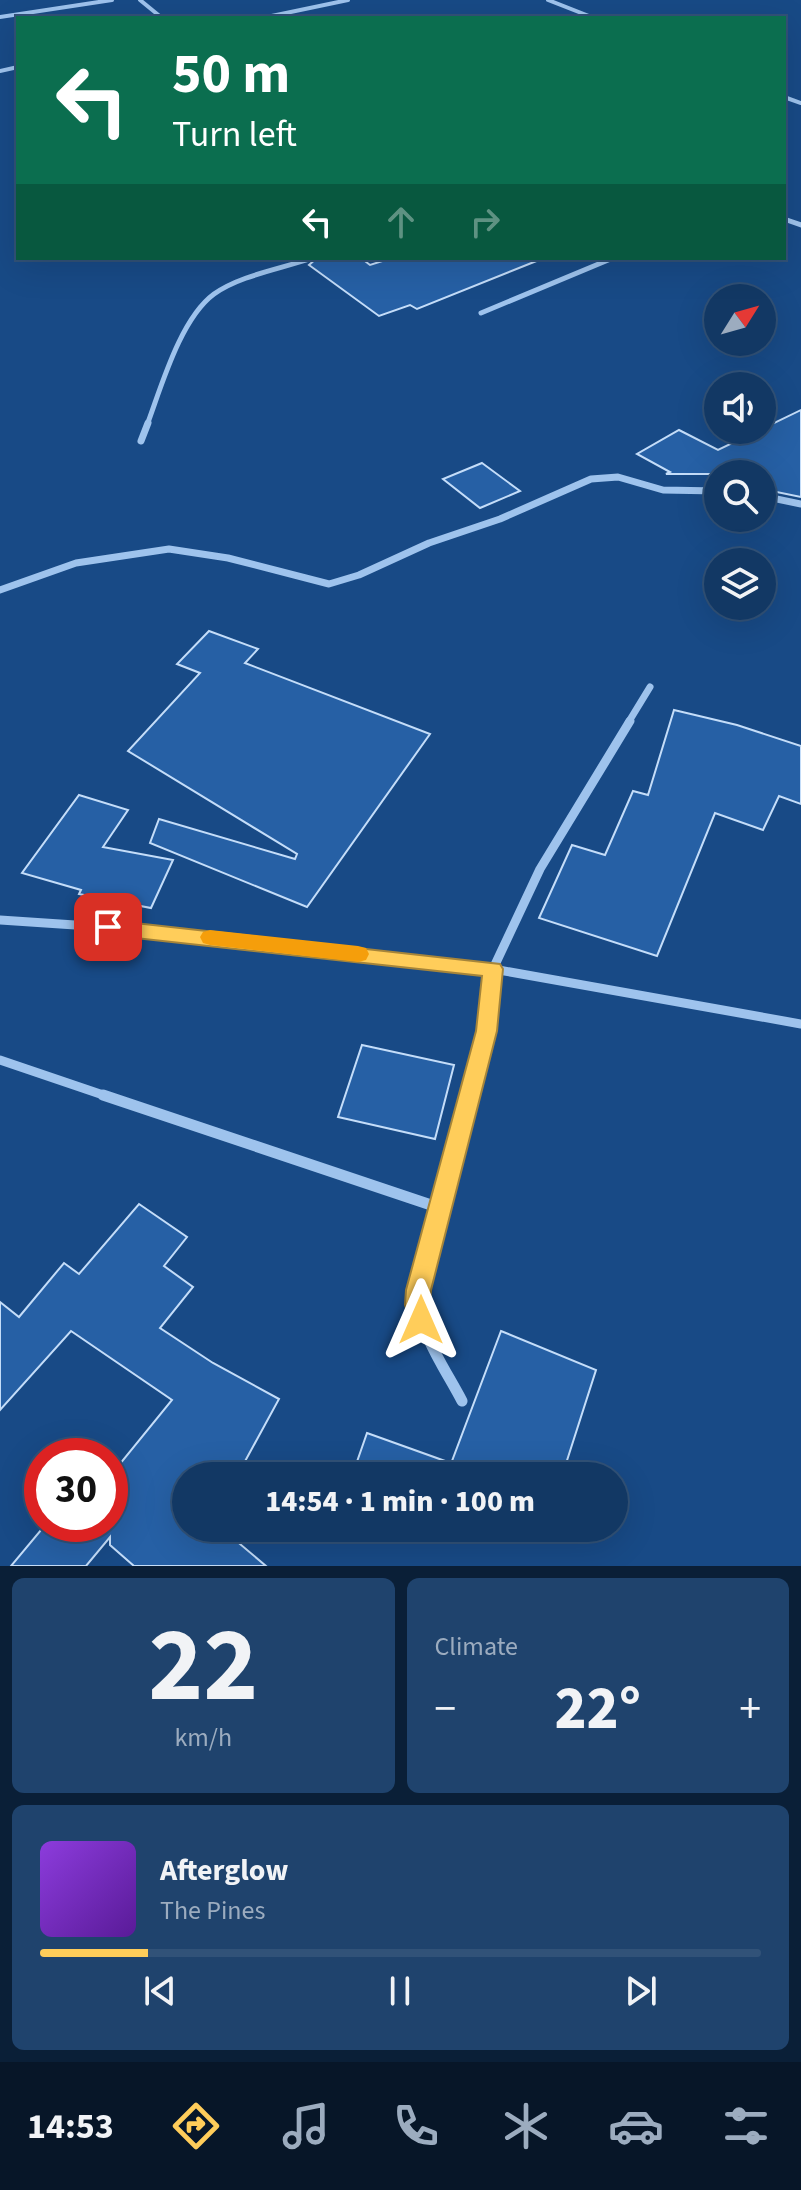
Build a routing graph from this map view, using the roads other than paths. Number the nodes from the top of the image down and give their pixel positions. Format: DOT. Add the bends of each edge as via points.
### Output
graph roads {
  1 [pos="112,0"];
  2 [pos="140,0"];
  3 [pos="348,0"];
  4 [pos="548,0"];
  5 [pos="572,0"];
  6 [pos="559,4"];
  7 [pos="160,16"];
  8 [pos="272,16"];
  9 [pos="589,16"];
  10 [pos="0,17"];
  11 [pos="307,260"];
  12 [pos="608,260"];
  13 [pos="481,313"];
  14 [pos="141,441"];
  15 [pos="704,491"];
  16 [pos="776,499"];
  17 [pos="801,504"];
  18 [pos="0,590"];
  19 [pos="650,687"];
  20 [pos="0,920"];
  21 [pos="493,969"];
  22 [pos="801,1024"];
  23 [pos="0,1060"];
  24 [pos="440,1208"];
  25 [pos="462,1401"];
  1 -- 10 [label="street"];
  2 -- 7 [label="street"];
  3 -- 8 [label="street"];
  4 -- 6 [label="street"];
  5 -- 6 [label="street"];
  6 -- 9 [label="street"];
  11 -- 14 [label="street" via="208,299 177,347"];
  12 -- 13 [label="street"];
  15 -- 18 [label="street" via="663,490 618,477 591,479 329,584 169,549 76,563"];
  16 -- 17 [label="street"];
  19 -- 21 [label="street" via="540,869"];
  20 -- 21 [label="street" via="135,929"];
  21 -- 22 [label="street"];
  21 -- 24 [label="street" via="487,1031"];
  23 -- 24 [label="street"];
  24 -- 25 [label="street" via="417,1305"];
}
